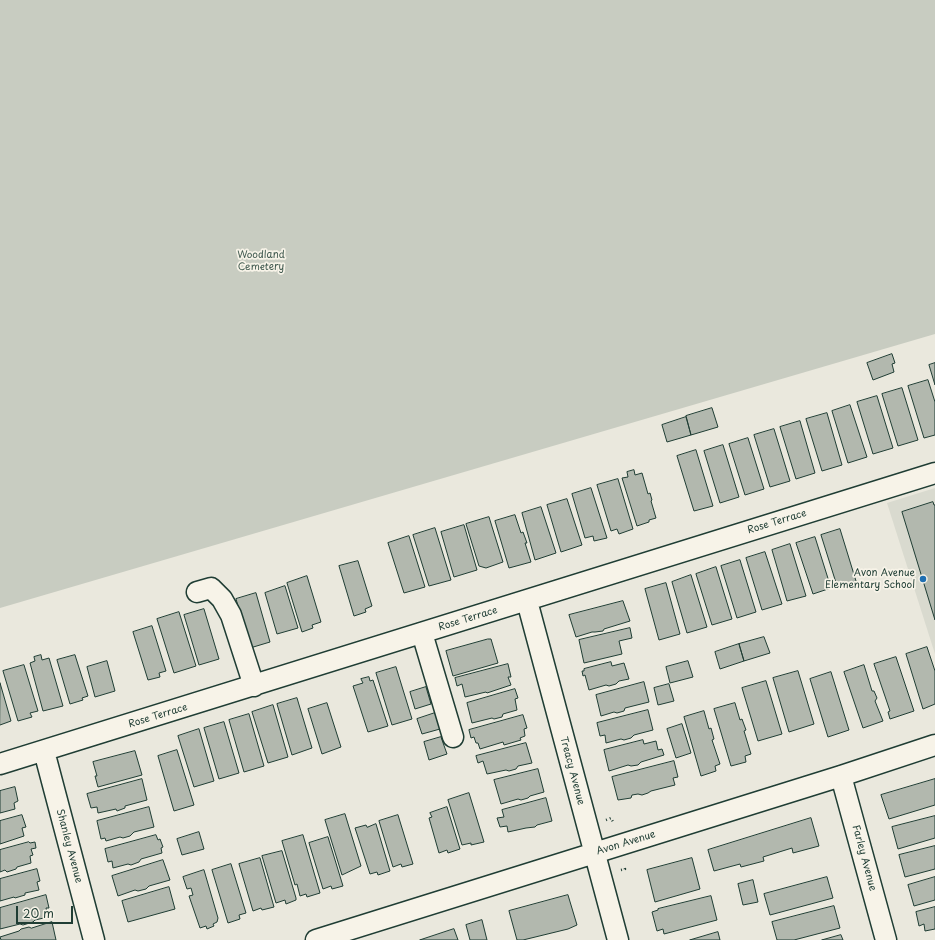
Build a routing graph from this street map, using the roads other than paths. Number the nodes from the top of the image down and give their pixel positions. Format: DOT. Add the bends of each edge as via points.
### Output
graph roads {
  1 [pos="935,472"];
  2 [pos="197,592"];
  3 [pos="527,601"];
  4 [pos="422,633"];
  5 [pos="254,686"];
  6 [pos="453,737"];
  7 [pos="935,746"];
  8 [pos="44,751"];
  9 [pos="0,764"];
  10 [pos="842,776"];
  11 [pos="594,853"];
  12 [pos="358,934"];
  13 [pos="94,940"];
  14 [pos="316,940"];
  15 [pos="618,940"];
  16 [pos="886,940"];
  1 -- 3 [label="street, Rose Terrace"];
  2 -- 5 [label="street" via="211,588 222,599 231,615"];
  3 -- 4 [label="street, Rose Terrace"];
  3 -- 11 [label="street, Treacy Avenue"];
  4 -- 5 [label="street, Rose Terrace"];
  4 -- 6 [label="street"];
  5 -- 8 [label="street, Rose Terrace"];
  7 -- 10 [label="street, Avon Avenue"];
  8 -- 9 [label="street, Rose Terrace"];
  8 -- 13 [label="street, Shanley Avenue"];
  10 -- 11 [label="street, Avon Avenue"];
  10 -- 16 [label="street, Farley Avenue"];
  11 -- 12 [label="street, Avon Avenue"];
  11 -- 15 [label="street, Treacy Avenue"];
  12 -- 14 [label="street, Avon Avenue"];
}
